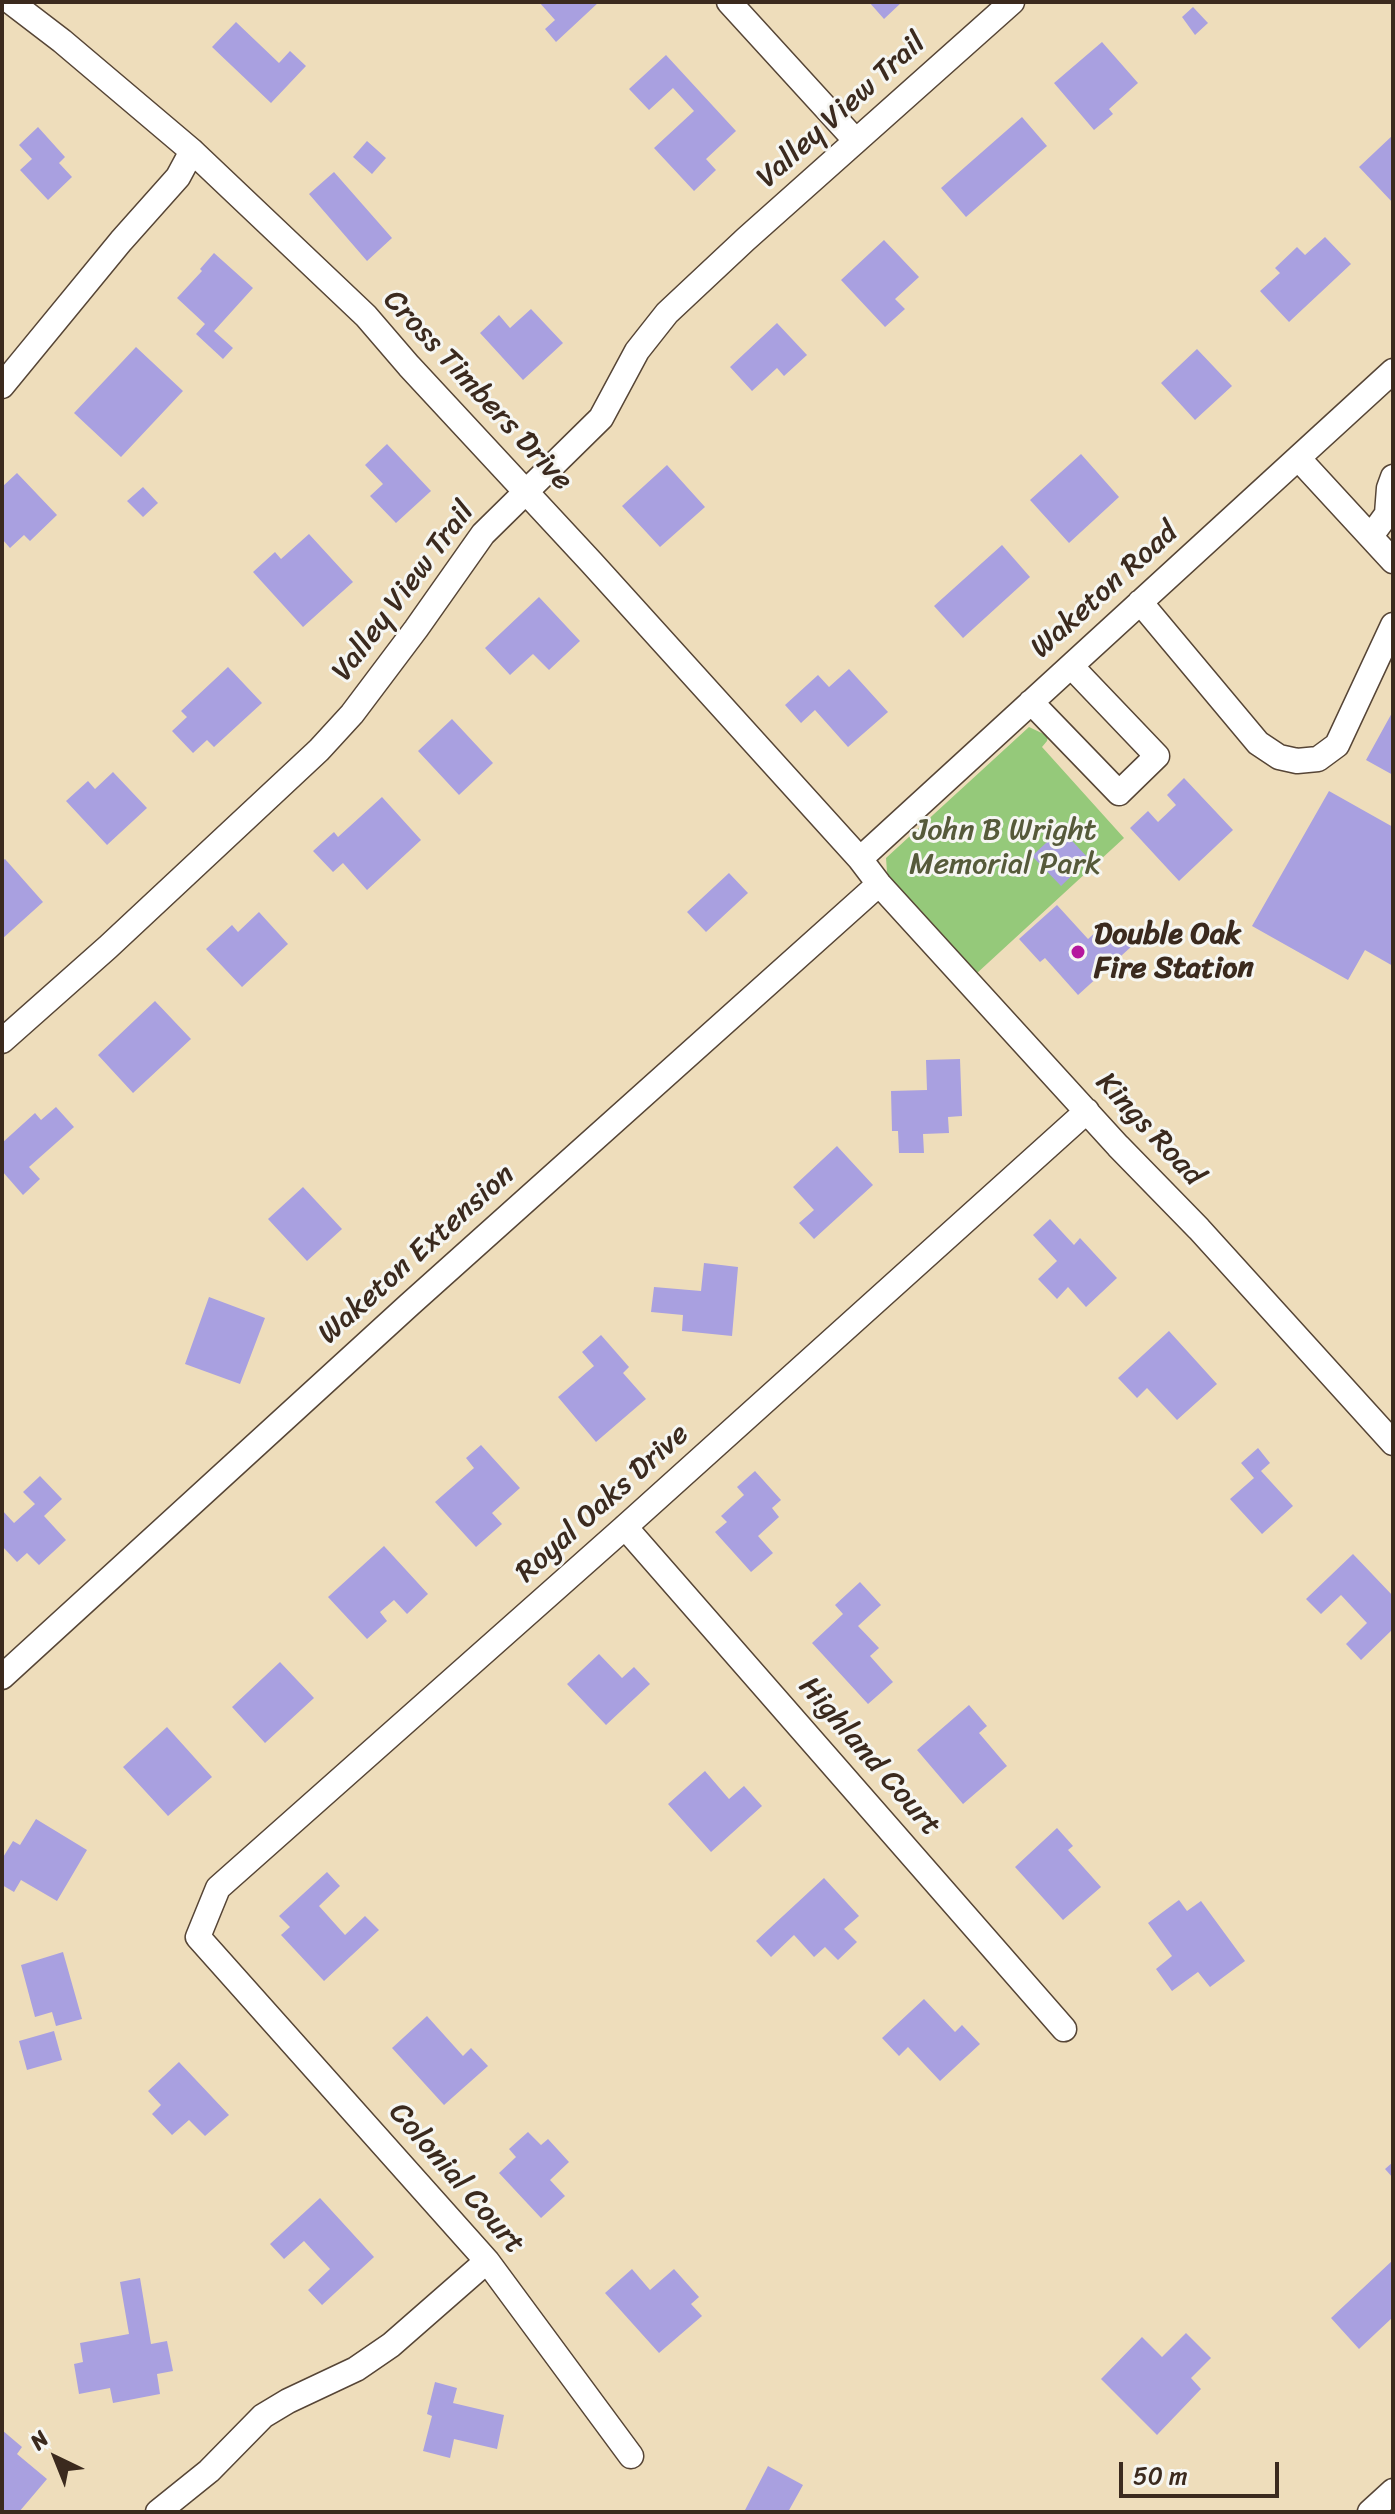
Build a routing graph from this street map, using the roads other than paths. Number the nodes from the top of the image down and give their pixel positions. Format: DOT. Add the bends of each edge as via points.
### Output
graph roads {
  1 [pos="11,2"];
  2 [pos="729,2"];
  3 [pos="1012,2"];
  4 [pos="856,141"];
  5 [pos="192,151"];
  6 [pos="1393,371"];
  7 [pos="2,386"];
  8 [pos="1298,458"];
  9 [pos="1393,477"];
  10 [pos="527,492"];
  11 [pos="1390,516"];
  12 [pos="1371,536"];
  13 [pos="1393,561"];
  14 [pos="1140,602"];
  15 [pos="1393,625"];
  16 [pos="1071,666"];
  17 [pos="1031,702"];
  18 [pos="860,859"];
  19 [pos="879,884"];
  20 [pos="2,1041"];
  21 [pos="1087,1111"];
  22 [pos="1393,1443"];
  23 [pos="625,1527"];
  24 [pos="2,1677"];
  25 [pos="217,1957"];
  26 [pos="1064,2029"];
  27 [pos="487,2261"];
  28 [pos="631,2456"];
  29 [pos="1393,2491"];
  30 [pos="158,2512"];
  31 [pos="1370,2512"];
  1 -- 5 [label="street, Cross Timbers Drive"];
  2 -- 4 [label="street"];
  3 -- 4 [label="street, Valley View Trail"];
  4 -- 10 [label="street, Valley View Trail" via="667,313 637,351 601,418"];
  5 -- 7 [label="street" via="178,177"];
  5 -- 10 [label="street, Cross Timbers Drive" via="366,316"];
  6 -- 8 [label="street, Waketon Road"];
  8 -- 12 [label="street"];
  8 -- 14 [label="street, Waketon Road"];
  9 -- 11 [label="street"];
  10 -- 18 [label="street, Cross Timbers Drive"];
  10 -- 20 [label="street, Valley View Trail" via="483,534 352,714 319,750"];
  11 -- 12 [label="street"];
  12 -- 13 [label="street"];
  14 -- 15 [label="street" via="1258,743 1297,761 1318,759 1337,745"];
  14 -- 16 [label="street, Waketon Road"];
  16 -- 17 [label="street, Waketon Road"];
  16 -- 17 [label="street" via="1157,756 1119,793"];
  17 -- 18 [label="street, Waketon Road"];
  18 -- 19 [label="street, Kings Road"];
  19 -- 21 [label="street, Kings Road"];
  19 -- 24 [label="street, Waketon Extension"];
  21 -- 22 [label="street, Kings Road"];
  21 -- 23 [label="street, Royal Oaks Drive"];
  23 -- 25 [label="street, Royal Oaks Drive" via="218,1888 198,1937"];
  23 -- 26 [label="street, Highland Court"];
  25 -- 27 [label="street, Colonial Court"];
  27 -- 28 [label="street, Colonial Court"];
  27 -- 30 [label="street" via="391,2345 356,2369 263,2416 209,2471"];
  29 -- 31 [label="street"];
}
